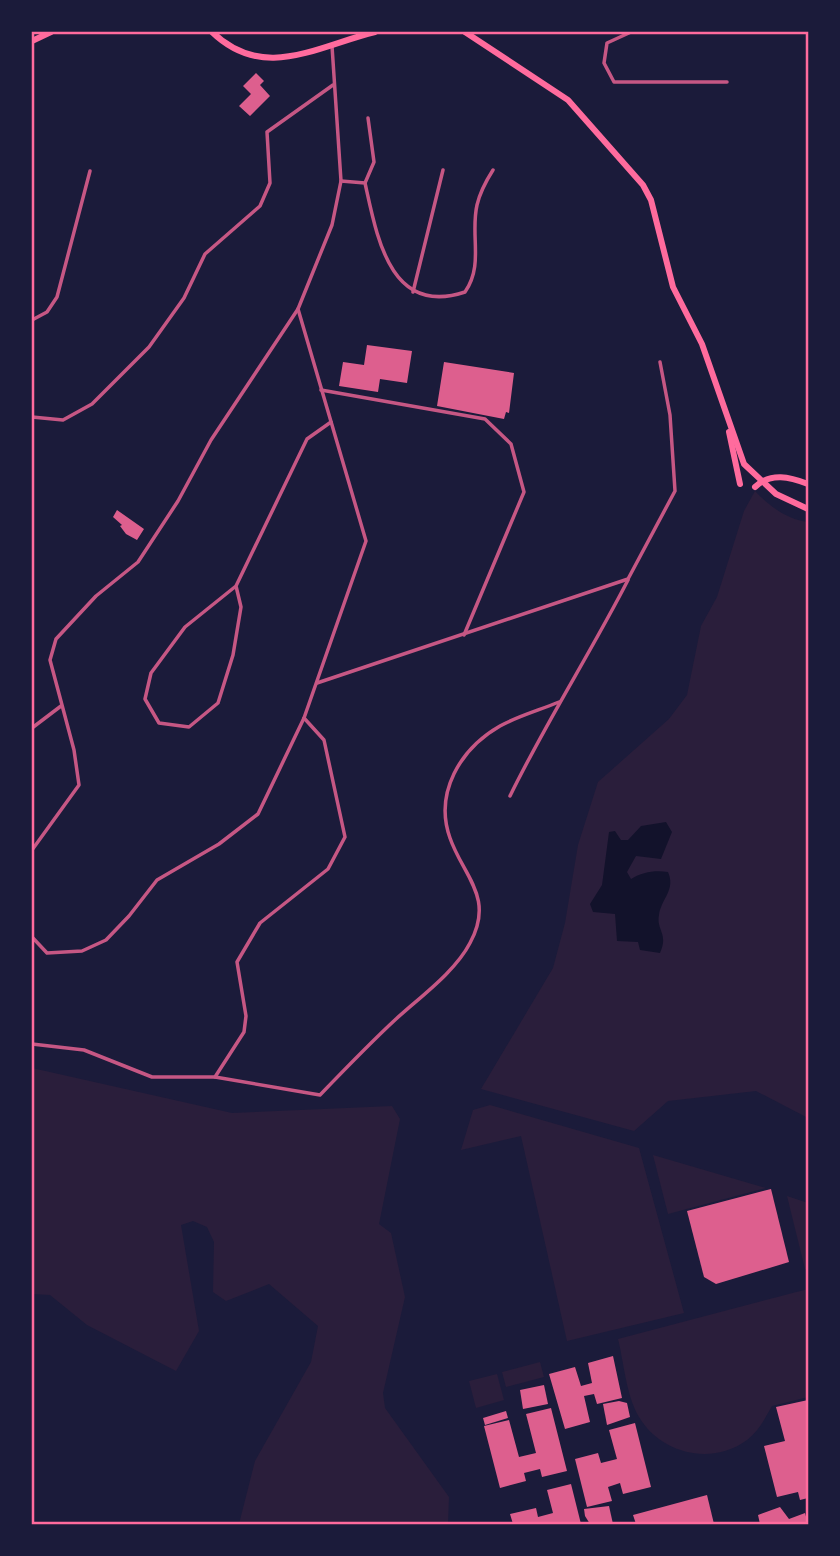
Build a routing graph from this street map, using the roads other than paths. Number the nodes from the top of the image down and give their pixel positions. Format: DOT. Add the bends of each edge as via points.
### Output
graph roads {
  1 [pos="51,32"];
  2 [pos="212,32"];
  3 [pos="375,32"];
  4 [pos="465,32"];
  5 [pos="631,32"];
  6 [pos="32,41"];
  7 [pos="332,44"];
  8 [pos="727,82"];
  9 [pos="333,85"];
  10 [pos="368,118"];
  11 [pos="443,170"];
  12 [pos="494,170"];
  13 [pos="90,171"];
  14 [pos="341,181"];
  15 [pos="365,183"];
  16 [pos="413,292"];
  17 [pos="298,309"];
  18 [pos="32,320"];
  19 [pos="660,362"];
  20 [pos="321,390"];
  21 [pos="32,417"];
  22 [pos="727,420"];
  23 [pos="331,422"];
  24 [pos="740,484"];
  25 [pos="808,484"];
  26 [pos="755,487"];
  27 [pos="808,509"];
  28 [pos="628,579"];
  29 [pos="236,586"];
  30 [pos="463,635"];
  31 [pos="316,683"];
  32 [pos="559,702"];
  33 [pos="61,706"];
  34 [pos="304,718"];
  35 [pos="32,728"];
  36 [pos="510,796"];
  37 [pos="32,850"];
  38 [pos="32,937"];
  39 [pos="32,1044"];
  40 [pos="215,1077"];
  1 -- 6 [label="main road"];
  2 -- 7 [label="main road" via="237,50 268,58 296,56"];
  3 -- 7 [label="main road"];
  4 -- 22 [label="main road" via="568,100 643,185 673,287 702,344"];
  5 -- 8 [label="street" via="607,43 604,63 614,82"];
  7 -- 9 [label="street"];
  9 -- 14 [label="street"];
  9 -- 21 [label="street" via="267,132 270,183 260,206 205,254 184,298 149,347 93,404 63,420"];
  10 -- 15 [label="street" via="374,162"];
  11 -- 16 [label="street"];
  12 -- 16 [label="street" via="481,189 476,208 474,280 465,292 454,296"];
  13 -- 18 [label="street" via="57,297 47,312"];
  14 -- 15 [label="street"];
  14 -- 17 [label="street" via="332,225"];
  15 -- 16 [label="street" via="388,261"];
  17 -- 20 [label="street"];
  17 -- 33 [label="street" via="211,440 138,562 96,596 55,639 50,660"];
  19 -- 28 [label="street" via="670,415 674,491"];
  20 -- 23 [label="street"];
  20 -- 30 [label="street" via="485,419 511,444 524,492"];
  22 -- 24 [label="main road"];
  22 -- 27 [label="main road" via="748,470 776,494"];
  23 -- 29 [label="street" via="307,439"];
  23 -- 31 [label="street" via="366,541"];
  25 -- 26 [label="main road" via="776,477"];
  28 -- 30 [label="street"];
  28 -- 32 [label="street"];
  29 -- 29 [label="street" via="185,627 151,673 145,699 159,723 189,727 218,703 241,607"];
  30 -- 31 [label="street"];
  31 -- 34 [label="street"];
  32 -- 36 [label="street"];
  32 -- 40 [label="street" via="482,739 448,783 444,810 450,839 479,899 470,943 443,976 320,1095"];
  33 -- 35 [label="street"];
  33 -- 37 [label="street" via="79,785"];
  34 -- 38 [label="street" via="258,814 219,844 157,880 106,940 82,951 47,953"];
  34 -- 40 [label="street" via="324,740 345,837 328,869 260,923 237,962 246,1016 244,1032"];
  39 -- 40 [label="street" via="84,1050 152,1077"];
}
